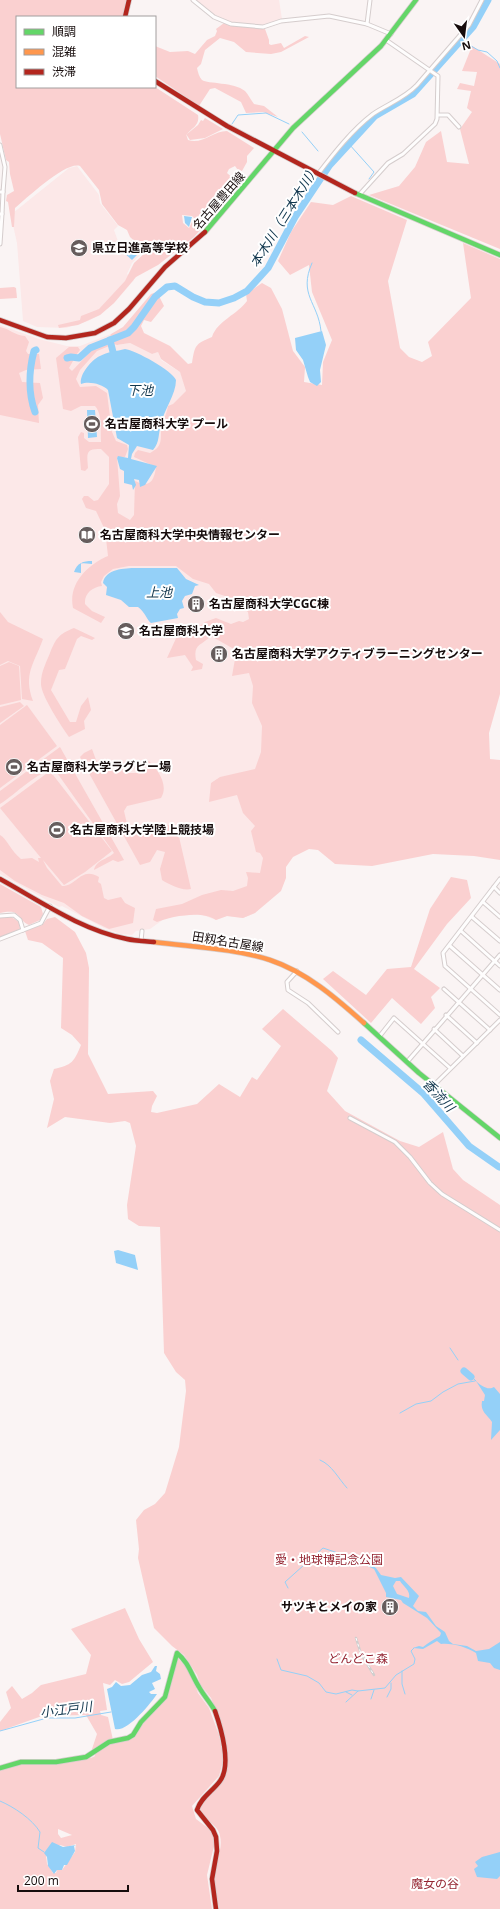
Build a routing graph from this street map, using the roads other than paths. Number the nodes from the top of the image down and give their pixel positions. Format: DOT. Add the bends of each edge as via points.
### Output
graph roads {
  1 [pos="129,0"];
  2 [pos="193,0"];
  3 [pos="370,0"];
  4 [pos="416,0"];
  5 [pos="482,0"];
  6 [pos="125,16"];
  7 [pos="367,24"];
  8 [pos="391,34"];
  9 [pos="386,40"];
  10 [pos="431,70"];
  11 [pos="156,82"];
  12 [pos="438,115"];
  13 [pos="459,127"];
  14 [pos="0,145"];
  15 [pos="273,151"];
  16 [pos="0,172"];
  17 [pos="4,172"];
  18 [pos="319,174"];
  19 [pos="2,192"];
  20 [pos="359,195"];
  21 [pos="1,214"];
  22 [pos="0,234"];
  23 [pos="0,244"];
  24 [pos="500,255"];
  25 [pos="0,320"];
  26 [pos="0,879"];
  27 [pos="500,879"];
  28 [pos="494,887"];
  29 [pos="500,893"];
  30 [pos="483,902"];
  31 [pos="50,906"];
  32 [pos="0,916"];
  33 [pos="472,917"];
  34 [pos="500,917"];
  35 [pos="23,930"];
  36 [pos="142,931"];
  37 [pos="461,931"];
  38 [pos="0,940"];
  39 [pos="141,941"];
  40 [pos="500,942"];
  41 [pos="450,946"];
  42 [pos="500,955"];
  43 [pos="494,961"];
  44 [pos="500,966"];
  45 [pos="297,971"];
  46 [pos="482,974"];
  47 [pos="470,988"];
  48 [pos="444,989"];
  49 [pos="500,990"];
  50 [pos="458,1002"];
  51 [pos="500,1015"];
  52 [pos="446,1016"];
  53 [pos="500,1020"];
  54 [pos="434,1030"];
  55 [pos="490,1030"];
  56 [pos="338,1032"];
  57 [pos="379,1037"];
  58 [pos="422,1043"];
  59 [pos="477,1043"];
  60 [pos="463,1056"];
  61 [pos="406,1062"];
  62 [pos="450,1068"];
  63 [pos="434,1086"];
  64 [pos="350,1118"];
  65 [pos="500,1138"];
  66 [pos="500,1230"];
  67 [pos="0,1768"];
  68 [pos="216,1909"];
  1 -- 6 [label="main road"];
  2 -- 7 [label="street" via="214,17 231,24 263,27 281,21 323,16"];
  3 -- 7 [label="street"];
  4 -- 8 [label="main road, 名古屋豊田線"];
  5 -- 10 [label="street" via="469,25"];
  7 -- 8 [label="street"];
  8 -- 9 [label="main road, 名古屋豊田線"];
  9 -- 10 [label="street"];
  9 -- 15 [label="main road, 名古屋豊田線" via="293,128"];
  10 -- 12 [label="street" via="438,76"];
  10 -- 18 [label="street" via="408,94 372,115 351,135"];
  11 -- 15 [label="main road"];
  12 -- 13 [label="street" via="448,115"];
  12 -- 20 [label="street" via="435,124 403,154 388,163"];
  14 -- 17 [label="street"];
  15 -- 18 [label="main road"];
  15 -- 25 [label="main road, 名古屋豊田線" via="210,228 165,267 124,315 108,327 80,337 47,337"];
  16 -- 17 [label="street"];
  17 -- 19 [label="street"];
  18 -- 20 [label="main road"];
  19 -- 21 [label="street"];
  20 -- 24 [label="main road"];
  21 -- 22 [label="street"];
  22 -- 23 [label="street"];
  26 -- 31 [label="main road, 田籾名古屋線"];
  27 -- 28 [label="street"];
  28 -- 29 [label="street"];
  28 -- 30 [label="street"];
  30 -- 33 [label="street"];
  30 -- 34 [label="street"];
  31 -- 35 [label="street" via="40,923"];
  31 -- 39 [label="main road, 田籾名古屋線" via="96,930 112,936"];
  32 -- 35 [label="street" via="14,915 20,920"];
  33 -- 37 [label="street"];
  33 -- 40 [label="street"];
  35 -- 38 [label="street"];
  36 -- 39 [label="street"];
  37 -- 41 [label="street"];
  37 -- 43 [label="street"];
  39 -- 45 [label="main road, 田籾名古屋線" via="247,954 274,961"];
  41 -- 46 [label="street"];
  41 -- 47 [label="street" via="443,953 445,966"];
  42 -- 43 [label="street"];
  43 -- 44 [label="street"];
  43 -- 46 [label="street"];
  45 -- 56 [label="street" via="288,982 288,990 308,1003"];
  45 -- 57 [label="main road, 田籾名古屋線" via="325,990"];
  46 -- 47 [label="street"];
  46 -- 49 [label="street"];
  47 -- 50 [label="street"];
  47 -- 51 [label="street"];
  48 -- 50 [label="street"];
  50 -- 52 [label="street"];
  50 -- 55 [label="street"];
  52 -- 54 [label="street"];
  52 -- 59 [label="street"];
  53 -- 55 [label="street"];
  54 -- 58 [label="street"];
  54 -- 60 [label="street"];
  55 -- 59 [label="street"];
  57 -- 58 [label="street" via="394,1018"];
  57 -- 61 [label="main road, 田籾名古屋線"];
  58 -- 61 [label="street"];
  58 -- 62 [label="street"];
  59 -- 60 [label="street"];
  60 -- 62 [label="street"];
  61 -- 63 [label="main road, 田籾名古屋線"];
  62 -- 63 [label="street"];
  63 -- 65 [label="main road, 田籾名古屋線"];
  64 -- 66 [label="street" via="395,1142 442,1194"];
  67 -- 68 [label="main road" via="21,1762 56,1762 86,1757 109,1742 133,1735 141,1722 165,1697 177,1653 194,1672 198,1685 212,1705 225,1748 223,1776 198,1802 197,1810 201,1819 214,1830 217,1838 212,1876"];
}
